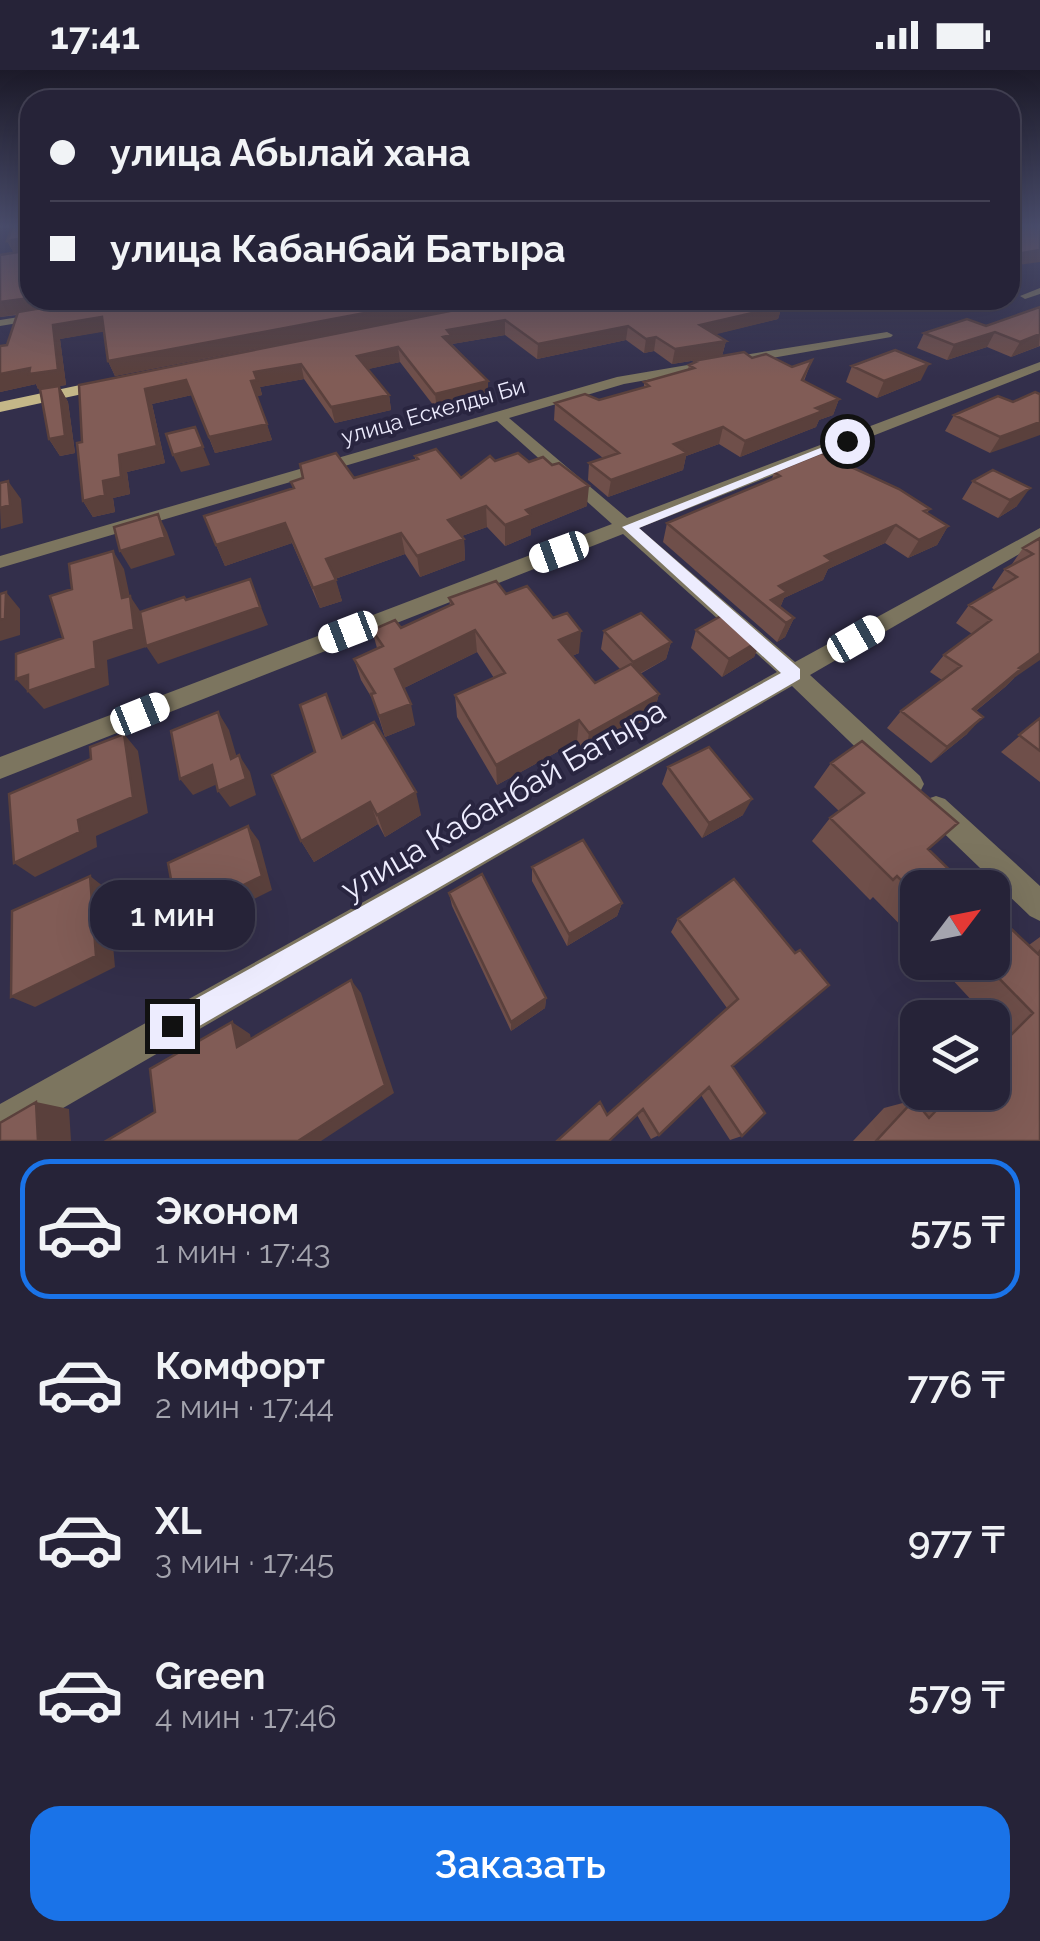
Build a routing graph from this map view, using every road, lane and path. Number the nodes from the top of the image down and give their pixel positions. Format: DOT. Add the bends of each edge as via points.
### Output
graph roads {
  1 [pos="1040,291"];
  2 [pos="1025,296"];
  3 [pos="56,314"];
  4 [pos="0,323"];
  5 [pos="886,336"];
  6 [pos="1040,366"];
  7 [pos="135,379"];
  8 [pos="0,407"];
  9 [pos="499,416"];
  10 [pos="629,527"];
  11 [pos="1040,534"];
  12 [pos="0,562"];
  13 [pos="794,674"];
  14 [pos="0,768"];
  15 [pos="1040,906"];
  16 [pos="0,1124"];
  1 -- 2 [label="street"];
  3 -- 4 [label="street"];
  5 -- 9 [label="street, улица Ескелды Би" via="622,380"];
  6 -- 10 [label="street"];
  7 -- 8 [label="main road"];
  9 -- 10 [label="street"];
  9 -- 12 [label="street, улица Ескелды Би"];
  10 -- 13 [label="street"];
  10 -- 14 [label="street"];
  11 -- 13 [label="street, улица Кабанбай Батыра"];
  13 -- 15 [label="street"];
  13 -- 16 [label="street, улица Кабанбай Батыра"];
}
